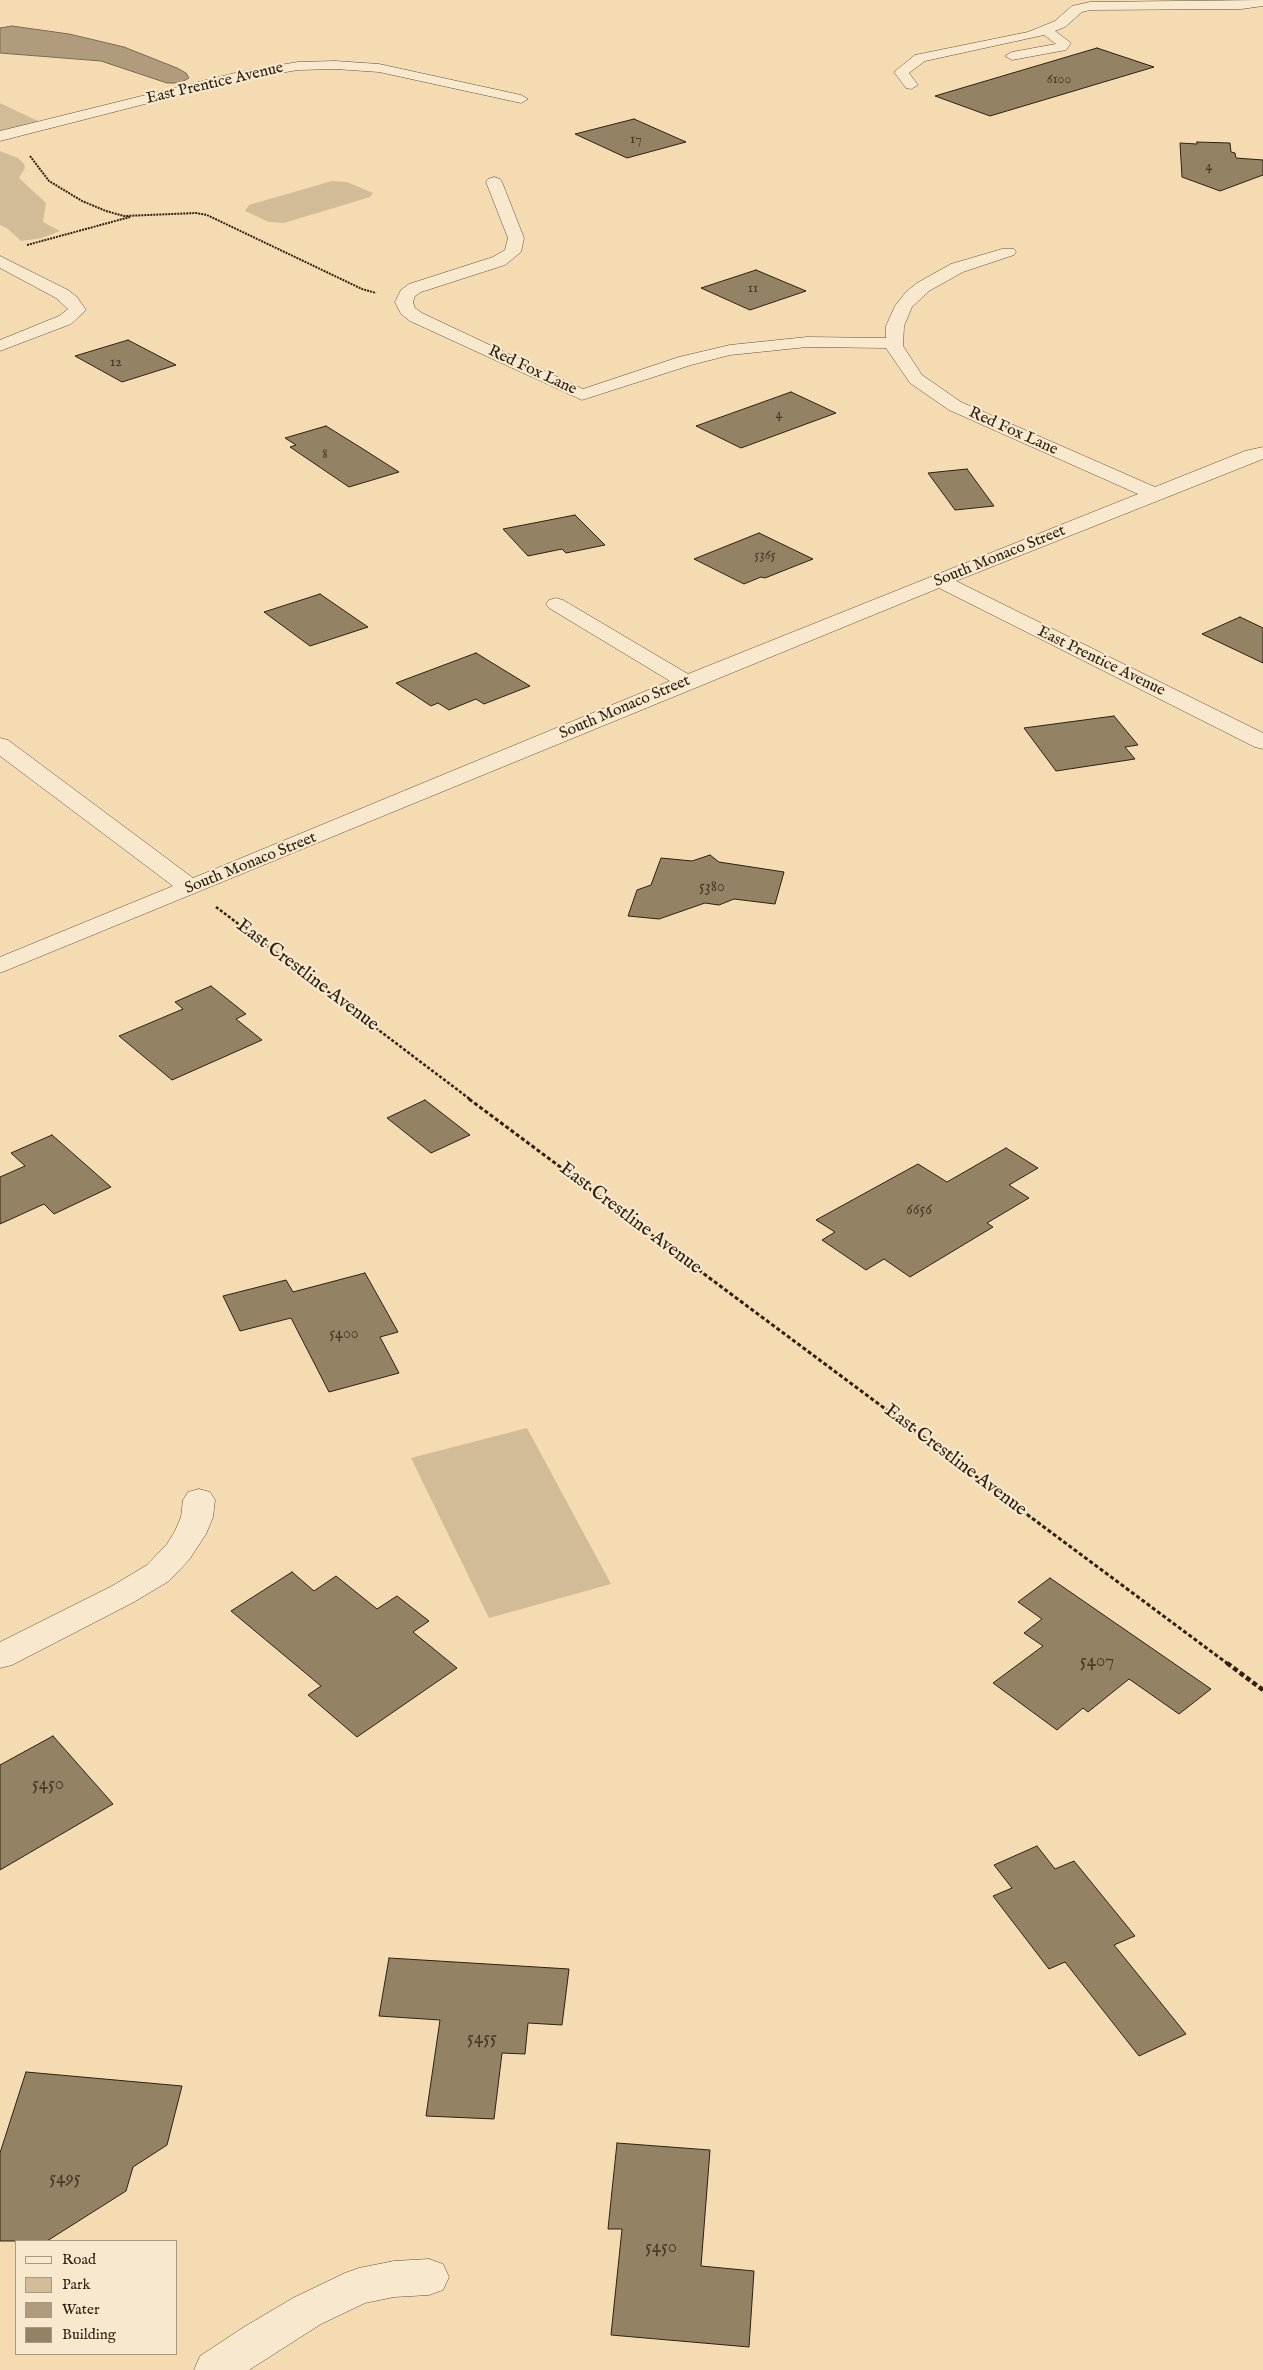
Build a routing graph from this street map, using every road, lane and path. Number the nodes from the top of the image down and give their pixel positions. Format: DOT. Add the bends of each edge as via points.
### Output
graph roads {
  1 [pos="1263,2"];
  2 [pos="1044,30"];
  3 [pos="1002,57"];
  4 [pos="920,58"];
  5 [pos="963,64"];
  6 [pos="911,85"];
  7 [pos="521,100"];
  8 [pos="6,135"];
  9 [pos="494,182"];
  10 [pos="133,216"];
  11 [pos="25,245"];
  12 [pos="1008,252"];
  13 [pos="0,261"];
  14 [pos="404,302"];
  15 [pos="895,343"];
  16 [pos="0,346"];
  17 [pos="1260,452"];
  18 [pos="1155,494"];
  19 [pos="940,582"];
  20 [pos="556,604"];
  21 [pos="687,682"];
  22 [pos="1263,742"];
  23 [pos="0,745"];
  24 [pos="191,888"];
  25 [pos="0,966"];
  26 [pos="199,1500"];
  27 [pos="0,1656"];
  28 [pos="1263,1690"];
  29 [pos="429,2277"];
  30 [pos="215,2370"];
  1 -- 2 [label="street" via="1090,6"];
  2 -- 3 [label="street" via="1064,43 1060,47"];
  2 -- 4 [label="street"];
  4 -- 5 [label="street" via="937,65"];
  4 -- 6 [label="street" via="901,72"];
  7 -- 8 [label="street, East Prentice Avenue" via="379,68 298,66 239,76"];
  8 -- 10 [label="path" via="49,180 82,201 106,211"];
  9 -- 14 [label="street" via="516,238 513,252 499,261 415,288 407,294"];
  10 -- 11 [label="path"];
  10 -- 14 [label="path" via="207,215 362,289"];
  12 -- 15 [label="street" via="957,268 923,287 904,306 895,326"];
  13 -- 16 [label="street" via="62,294 78,310 65,320"];
  14 -- 15 [label="street, Red Fox Lane" via="407,310 416,317 582,395 685,361 730,350 807,342"];
  15 -- 18 [label="street, Red Fox Lane" via="900,358 916,379 956,406"];
  17 -- 18 [label="street, South Monaco Street"];
  18 -- 19 [label="street, South Monaco Street"];
  19 -- 21 [label="street, South Monaco Street"];
  19 -- 22 [label="street, East Prentice Avenue"];
  20 -- 21 [label="street"];
  21 -- 24 [label="street, South Monaco Street"];
  23 -- 24 [label="street"];
  24 -- 25 [label="street, South Monaco Street"];
  24 -- 28 [label="path, East Crestline Avenue" via="593,1192"];
  26 -- 27 [label="street" via="190,1534 158,1573"];
  29 -- 30 [label="street" via="359,2286 307,2311"];
}
